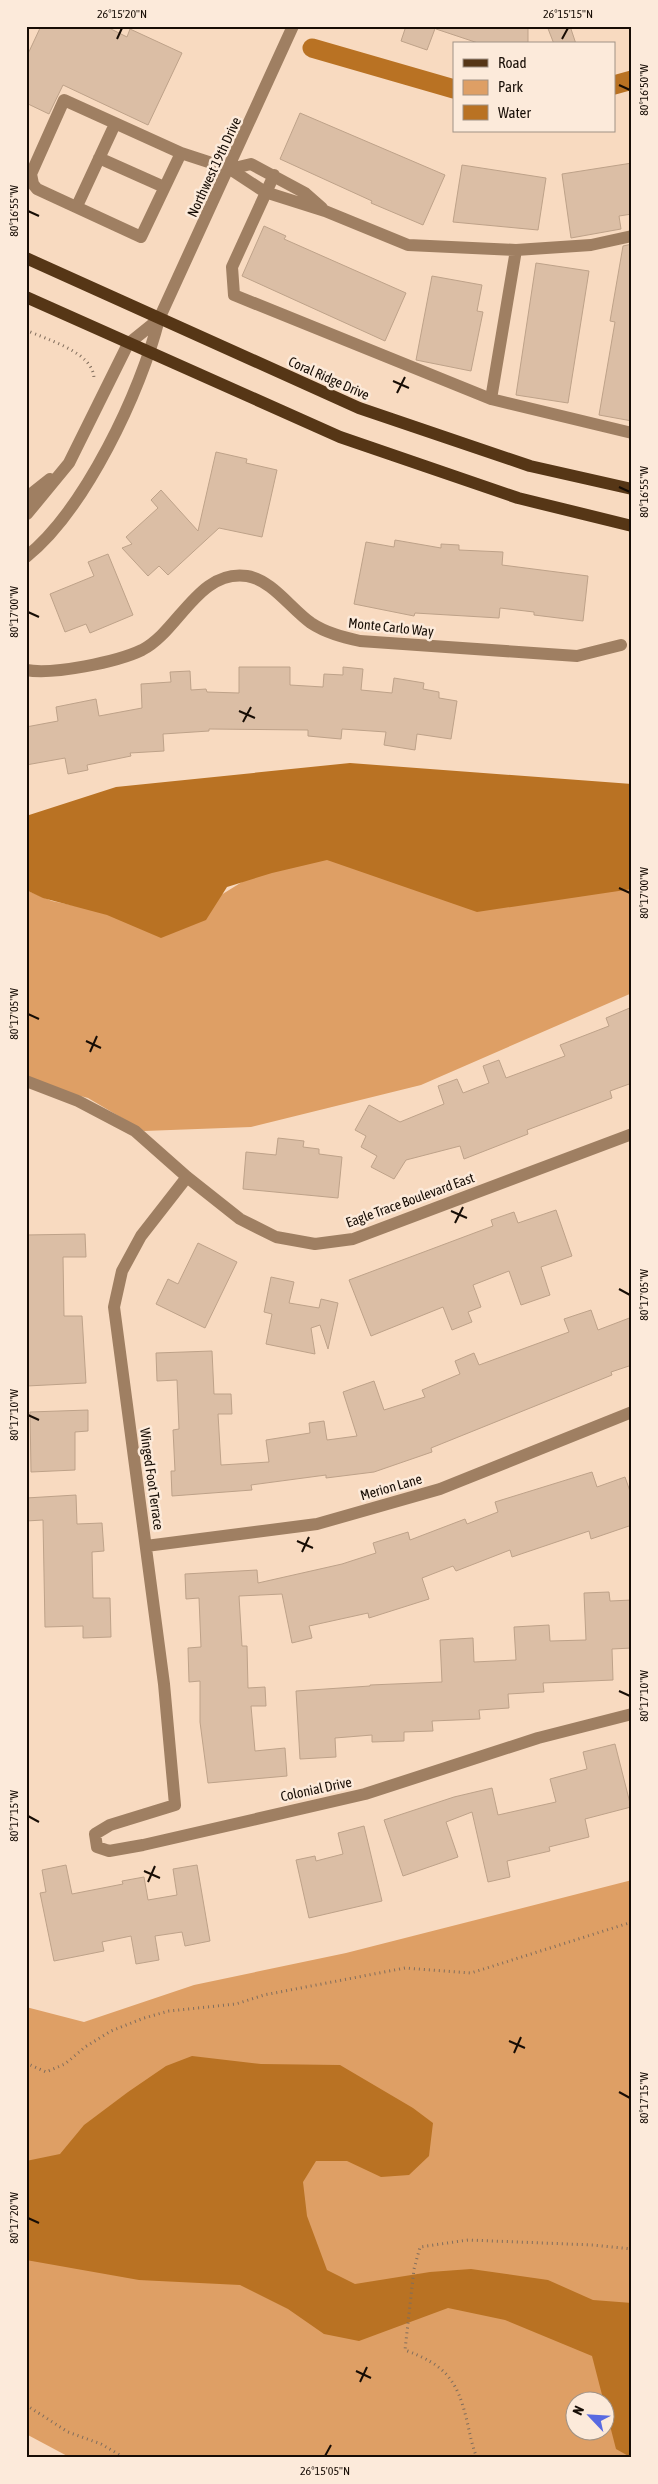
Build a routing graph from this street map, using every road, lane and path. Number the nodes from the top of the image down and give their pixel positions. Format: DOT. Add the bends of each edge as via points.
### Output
graph roads {
  1 [pos="294,26"];
  2 [pos="115,124"];
  3 [pos="181,153"];
  4 [pos="99,158"];
  5 [pos="230,169"];
  6 [pos="274,175"];
  7 [pos="164,187"];
  8 [pos="265,192"];
  9 [pos="77,206"];
  10 [pos="325,210"];
  11 [pos="632,236"];
  12 [pos="516,250"];
  13 [pos="26,258"];
  14 [pos="26,297"];
  15 [pos="160,319"];
  16 [pos="26,330"];
  17 [pos="128,344"];
  18 [pos="150,354"];
  19 [pos="93,387"];
  20 [pos="491,399"];
  21 [pos="632,433"];
  22 [pos="69,463"];
  23 [pos="632,489"];
  24 [pos="26,498"];
  25 [pos="27,514"];
  26 [pos="632,526"];
  27 [pos="26,556"];
  28 [pos="621,645"];
  29 [pos="26,670"];
  30 [pos="26,1081"];
  31 [pos="632,1134"];
  32 [pos="187,1177"];
  33 [pos="632,1412"];
  34 [pos="146,1546"];
  35 [pos="632,1714"];
  36 [pos="175,1805"];
  37 [pos="632,1922"];
  38 [pos="26,2062"];
  39 [pos="632,2249"];
  40 [pos="26,2405"];
  41 [pos="125,2458"];
  42 [pos="477,2458"];
  1 -- 5 [label="street, Northwest 19th Drive"];
  2 -- 3 [label="street"];
  2 -- 4 [label="street"];
  2 -- 9 [label="street" via="64,100 31,174 37,189"];
  3 -- 5 [label="street"];
  3 -- 7 [label="street"];
  4 -- 7 [label="street"];
  4 -- 9 [label="street"];
  5 -- 6 [label="street" via="251,164"];
  5 -- 8 [label="street"];
  5 -- 15 [label="street, Northwest 19th Drive"];
  6 -- 8 [label="street"];
  6 -- 10 [label="street" via="306,193"];
  7 -- 9 [label="street" via="141,237"];
  8 -- 10 [label="street"];
  8 -- 20 [label="street" via="232,267 234,295"];
  10 -- 12 [label="street" via="408,245"];
  11 -- 12 [label="street" via="591,245"];
  12 -- 20 [label="street"];
  13 -- 15 [label="main road, Coral Ridge Drive"];
  14 -- 17 [label="main road"];
  15 -- 17 [label="street"];
  15 -- 18 [label="street, Northwest 19th Drive"];
  15 -- 23 [label="main road, Coral Ridge Drive" via="359,408 530,466"];
  16 -- 19 [label="path" via="81,356 92,371"];
  17 -- 18 [label="main road"];
  17 -- 22 [label="street"];
  18 -- 26 [label="main road" via="340,437 518,498"];
  18 -- 27 [label="street, Northwest 19th Drive" via="109,446 65,517"];
  20 -- 21 [label="street"];
  22 -- 24 [label="street"];
  22 -- 25 [label="street"];
  28 -- 29 [label="street, Monte Carlo Way" via="577,656 360,642 334,635 312,623 270,587 247,576 220,579 196,597 163,634 142,650 109,661 69,668"];
  30 -- 32 [label="street, Eagle Trace Boulevard East" via="78,1101 135,1131"];
  31 -- 32 [label="street, Eagle Trace Boulevard East" via="353,1238 315,1244 276,1237 240,1219"];
  32 -- 34 [label="street, Winged Foot Terrace" via="141,1236 122,1271 114,1307"];
  33 -- 34 [label="street, Merion Lane" via="440,1489 317,1524"];
  34 -- 36 [label="street, Winged Foot Terrace" via="164,1684"];
  35 -- 36 [label="street, Colonial Drive" via="538,1738 365,1794 109,1851 97,1846 96,1834 110,1825"];
  37 -- 38 [label="path" via="471,1973 405,1968 264,1995 226,2006 169,2011 110,2031 65,2064 46,2072"];
  39 -- 42 [label="path" via="468,2240 420,2247 414,2268 405,2350 425,2357 455,2383"];
  40 -- 41 [label="path" via="68,2432 101,2444"];
}
